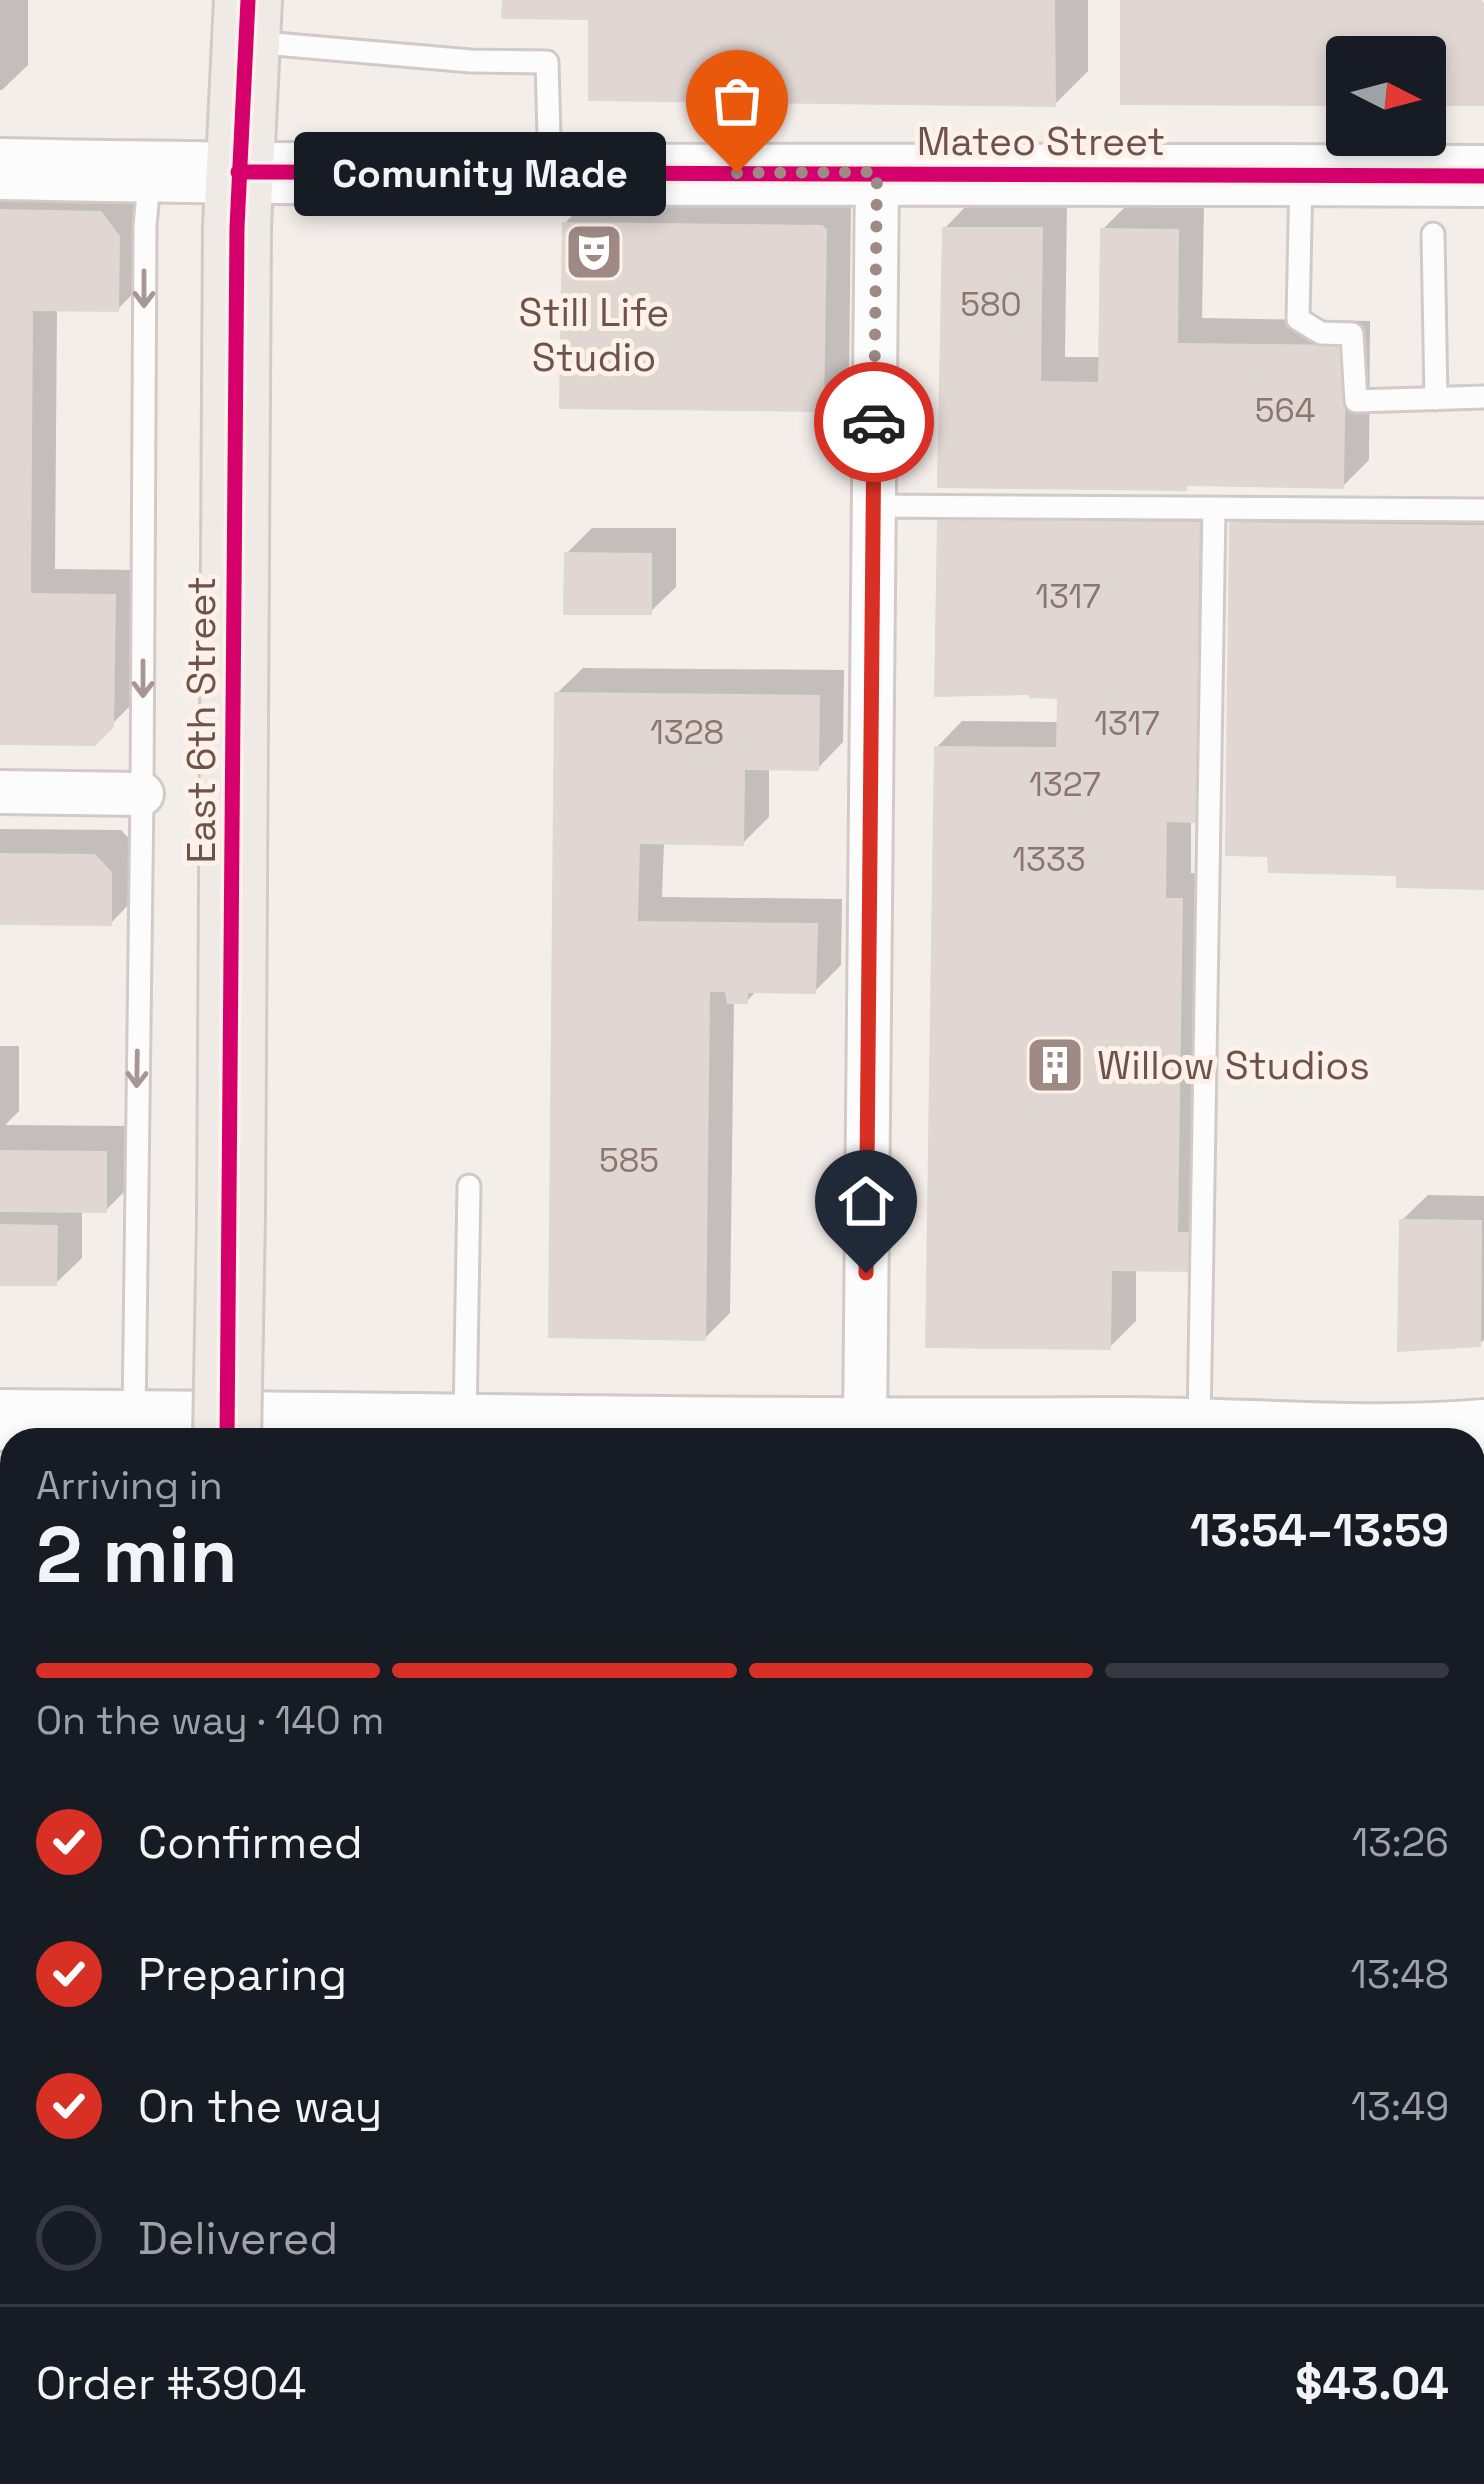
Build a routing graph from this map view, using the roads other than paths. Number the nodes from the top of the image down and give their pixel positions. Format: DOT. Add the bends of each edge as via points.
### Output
graph roads {
  1 [pos="247,21"];
  2 [pos="0,169"];
  3 [pos="150,172"];
  4 [pos="238,172"];
  5 [pos="877,172"];
  6 [pos="550,173"];
  7 [pos="1301,175"];
  8 [pos="1484,176"];
  9 [pos="1433,234"];
  10 [pos="1484,397"];
  11 [pos="1436,399"];
  12 [pos="873,506"];
  13 [pos="1214,508"];
  14 [pos="1484,510"];
  15 [pos="0,792"];
  16 [pos="142,794"];
  17 [pos="469,1186"];
  18 [pos="134,1422"];
  19 [pos="15,1427"];
  20 [pos="1199,1427"];
  21 [pos="172,1428"];
  22 [pos="210,1428"];
  23 [pos="464,1428"];
  24 [pos="865,1428"];
  25 [pos="1088,1428"];
  26 [pos="1228,1428"];
  1 -- 4 [label="main road, East 6th Street"];
  1 -- 6 [label="lane" via="471,62 548,62"];
  2 -- 3 [label="street, Mateo Street"];
  3 -- 4 [label="street, Mateo Street"];
  3 -- 16 [label="lane, one-way"];
  4 -- 6 [label="street, Mateo Street"];
  4 -- 22 [label="main road, East 6th Street, bridge" via="231,1216"];
  5 -- 6 [label="street, Mateo Street"];
  5 -- 7 [label="street, Mateo Street"];
  5 -- 12 [label="street"];
  7 -- 8 [label="street, Mateo Street"];
  7 -- 11 [label="lane" via="1298,319 1321,332 1352,334 1356,401"];
  9 -- 11 [label="lane"];
  10 -- 11 [label="lane"];
  12 -- 13 [label="lane"];
  12 -- 24 [label="street"];
  13 -- 14 [label="lane"];
  13 -- 20 [label="lane"];
  15 -- 16 [label="street"];
  16 -- 18 [label="lane, one-way"];
  17 -- 23 [label="lane"];
  18 -- 19 [label="street"];
  18 -- 21 [label="street"];
  20 -- 25 [label="street"];
  20 -- 26 [label="street"];
}
